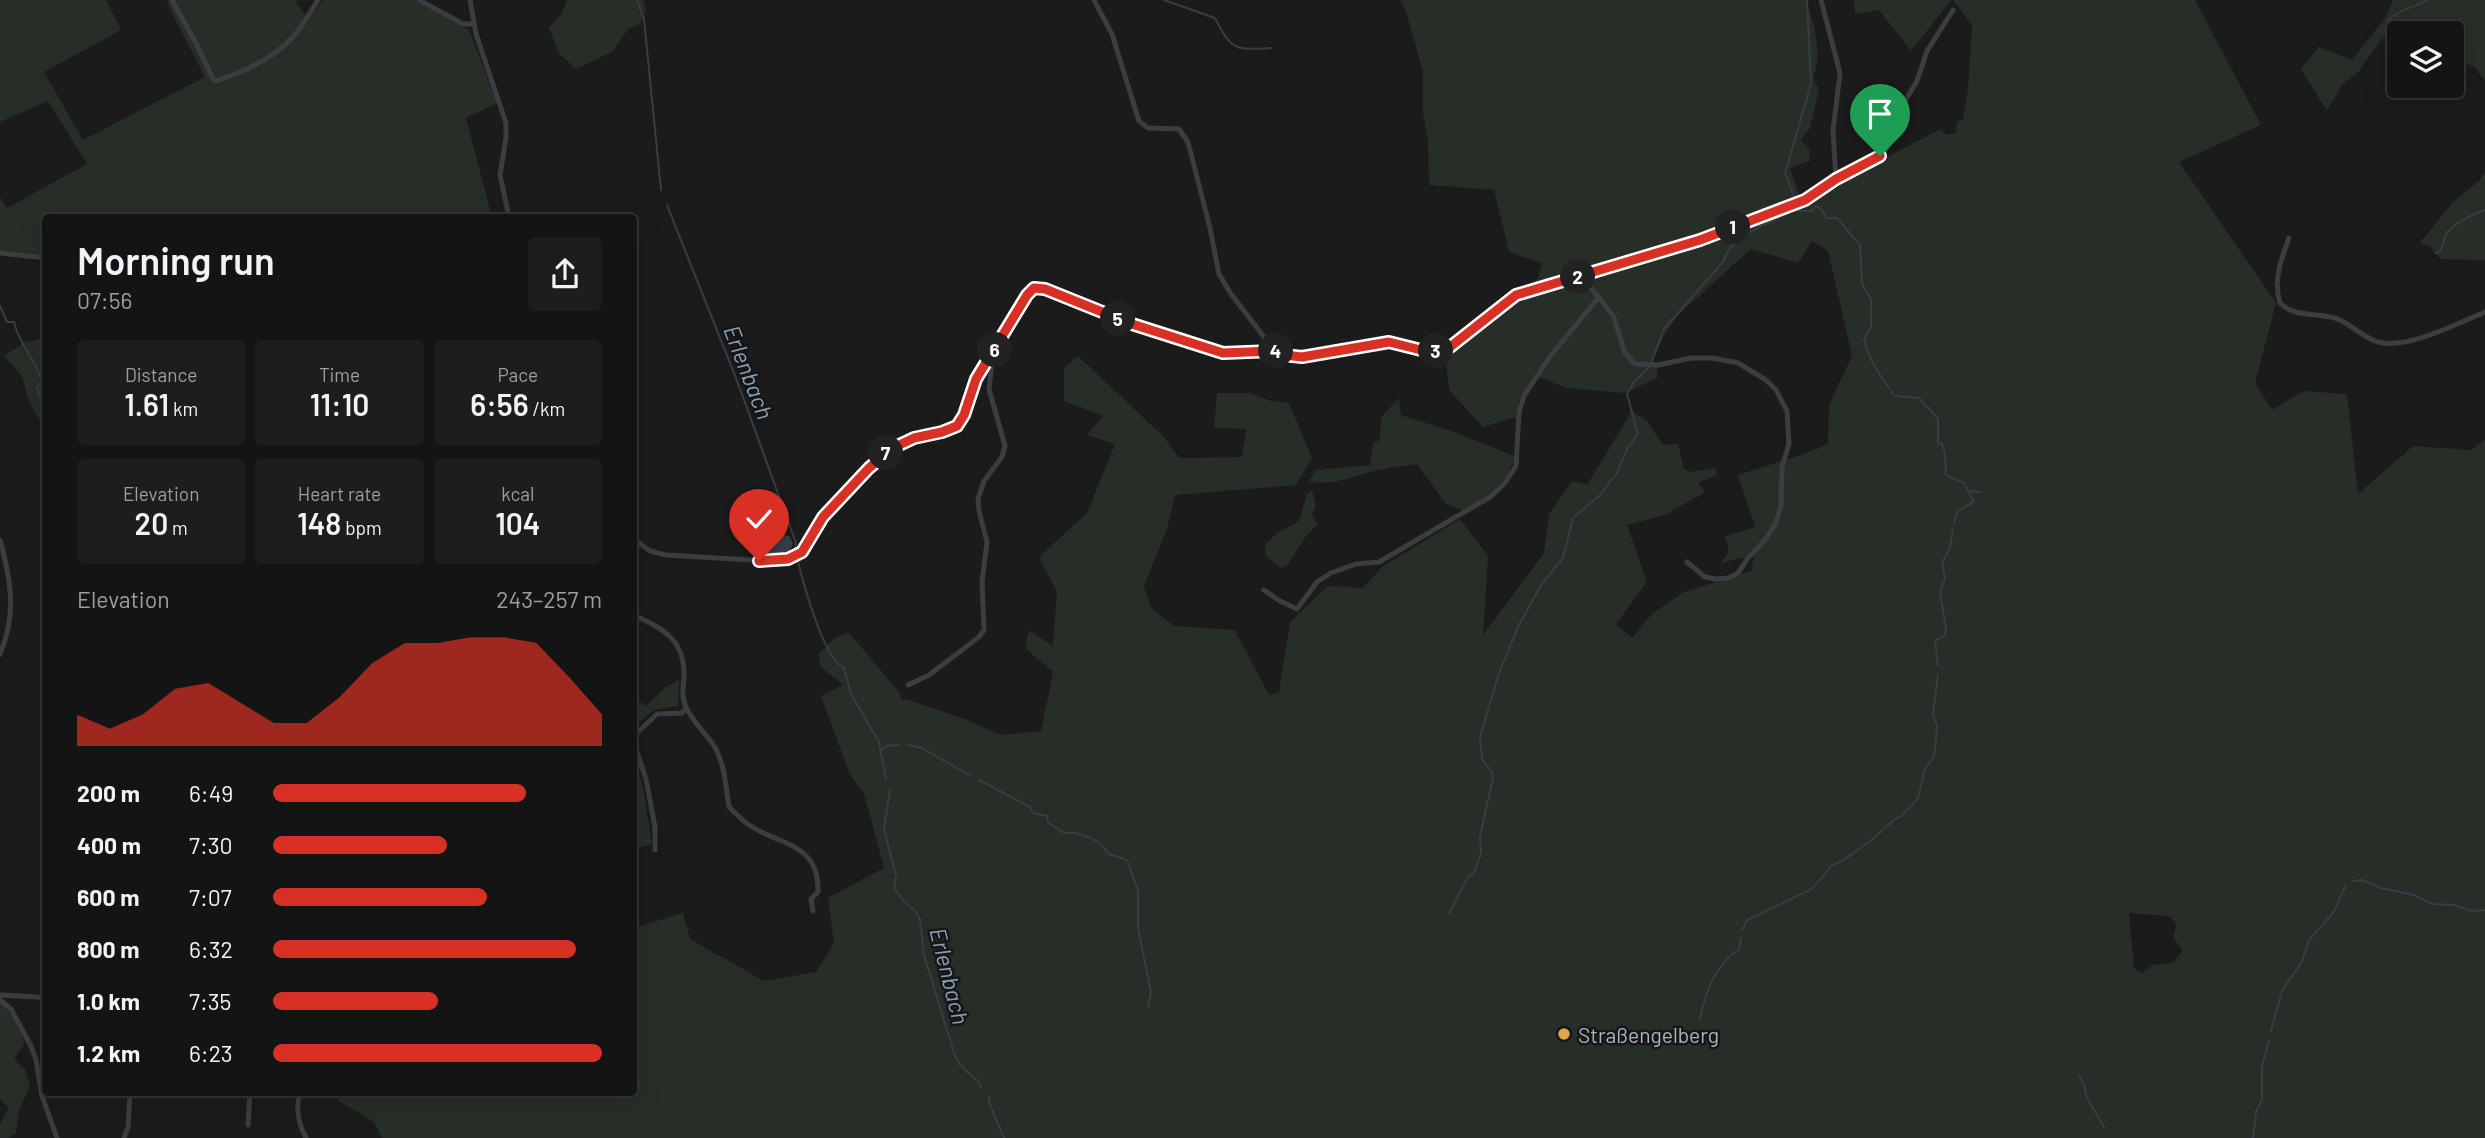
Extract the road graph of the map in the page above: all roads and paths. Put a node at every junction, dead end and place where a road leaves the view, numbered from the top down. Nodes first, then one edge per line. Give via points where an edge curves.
1 (172, 0) edge
2 (318, 0) edge
3 (419, 0) edge
4 (470, 0) edge
5 (1094, 0) edge
6 (1821, 0) edge
7 (1953, 10) dead end
8 (474, 24) junction
9 (1836, 179) junction
10 (508, 214) edge
11 (2289, 238) dead end
12 (0, 253) edge
13 (42, 258) edge
14 (1581, 276) junction
15 (1599, 297) junction
16 (2485, 312) edge
17 (1275, 351) junction
18 (993, 353) junction
19 (0, 540) edge
20 (637, 541) edge
21 (1687, 562) dead end
22 (1264, 590) dead end
23 (637, 617) edge
24 (0, 654) edge
25 (908, 685) dead end
26 (686, 708) junction
27 (637, 733) edge
28 (637, 752) edge
29 (655, 850) dead end
30 (813, 911) dead end
31 (0, 997) edge
32 (42, 1000) edge
33 (42, 1091) edge
34 (43, 1096) edge
35 (130, 1096) edge
36 (250, 1096) edge
37 (299, 1096) edge
38 (248, 1125) dead end
39 (57, 1138) edge
40 (124, 1138) edge
41 (306, 1138) edge

1 - 2 street via 217,80 279,50
3 - 8 street via 463,24
4 - 8 street
5 - 17 street via 1112,34 1139,121 1148,128 1175,128 1184,134 1219,274
6 - 9 street via 1840,73 1833,131
7 - 9 street via 1927,51 1917,81 1899,111 1891,144 1880,156
8 - 10 street via 506,123 500,175
9 - 14 street via 1805,200 1700,240
11 - 16 street via 2276,283 2280,303 2293,312 2334,318 2372,340 2388,343 2407,341
12 - 13 street
14 - 15 street
14 - 17 street via 1516,295 1443,349 1428,352 1389,342 1302,357
15 - 21 street via 1613,315 1625,353 1635,364 1690,358 1738,363 1766,380 1787,411 1789,444 1782,467 1781,506 1770,531 1738,573 1728,578 1705,577
15 - 22 street via 1524,396 1516,466 1490,497 1379,562 1331,573 1312,587 1297,609
17 - 18 street via 1216,351 1038,287 1027,295
18 - 20 street via 976,379 957,426 909,440 880,458 823,517 795,556 769,561 666,555
18 - 25 street via 989,389 1005,446 978,499 987,542 982,582 984,630 929,675
19 - 24 street via 12,601
23 - 26 street via 661,629 679,647
26 - 27 street via 657,714
26 - 30 street via 716,749 729,807 750,826 808,856 818,885 811,899
28 - 29 street via 655,827
31 - 32 street
31 - 33 street via 31,1046
34 - 39 street
35 - 40 street
36 - 38 street
37 - 41 street via 296,1104

